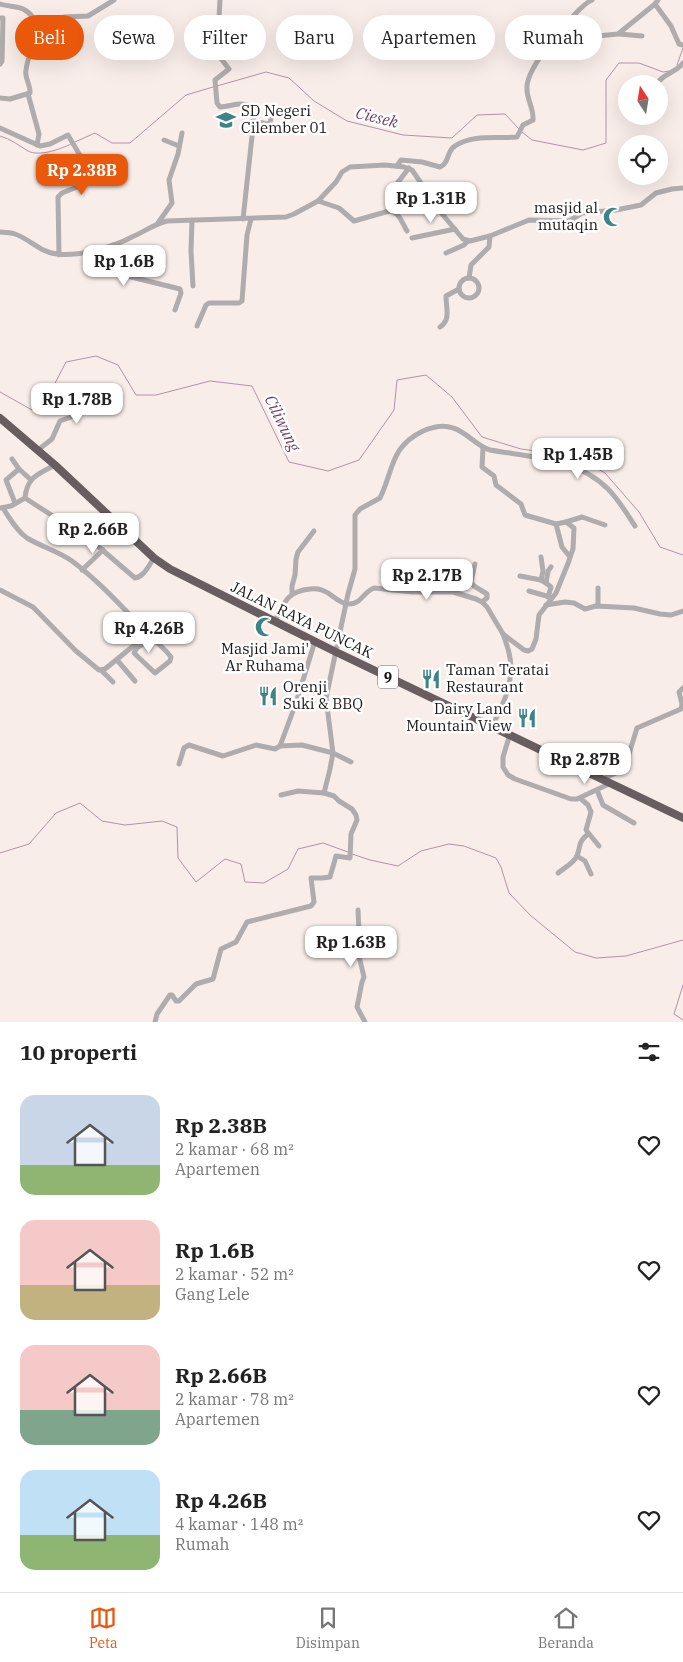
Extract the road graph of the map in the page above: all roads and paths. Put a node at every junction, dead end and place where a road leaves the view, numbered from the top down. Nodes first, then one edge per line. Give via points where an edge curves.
1 (114, 0) edge
2 (220, 0) edge
3 (592, 0) edge
4 (656, 2) edge
5 (0, 4) edge
6 (30, 15) edge
7 (575, 15) edge
8 (84, 16) edge
9 (0, 18) edge
10 (618, 34) junction
11 (602, 36) edge
12 (642, 36) dead end
13 (682, 45) edge
14 (29, 60) edge
15 (539, 60) edge
16 (683, 63) edge
17 (0, 64) edge
18 (664, 75) edge
19 (28, 94) junction
20 (0, 98) edge
21 (271, 118) dead end
22 (252, 121) junction
23 (0, 128) edge
24 (182, 133) dead end
25 (164, 140) dead end
26 (37, 145) junction
27 (179, 146) junction
28 (397, 166) junction
29 (409, 168) junction
30 (683, 188) edge
31 (388, 195) dead end
32 (318, 201) junction
33 (243, 219) junction
34 (251, 219) junction
35 (192, 220) junction
36 (158, 223) junction
37 (455, 229) junction
38 (407, 231) dead end
39 (0, 232) edge
40 (490, 236) junction
41 (412, 238) dead end
42 (468, 241) junction
43 (113, 245) junction
44 (446, 253) dead end
45 (60, 254) junction
46 (469, 278) junction
47 (194, 286) dead end
48 (459, 289) junction
49 (174, 310) dead end
50 (197, 326) dead end
51 (440, 327) dead end
52 (102, 403) dead end
53 (0, 418) edge
54 (484, 448) junction
55 (38, 450) junction
56 (12, 459) dead end
57 (55, 465) junction
58 (19, 469) junction
59 (30, 479) junction
60 (3, 480) edge
61 (25, 498) junction
62 (15, 503) junction
63 (1, 508) edge
64 (566, 522) junction
65 (556, 524) junction
66 (605, 525) dead end
67 (635, 526) dead end
68 (314, 531) dead end
69 (103, 550) junction
70 (541, 557) dead end
71 (570, 557) junction
72 (154, 558) junction
73 (475, 564) dead end
74 (551, 567) dead end
75 (82, 570) junction
76 (520, 576) dead end
77 (543, 582) junction
78 (598, 588) dead end
79 (0, 590) edge
80 (529, 591) dead end
81 (292, 593) junction
82 (550, 597) junction
83 (482, 602) junction
84 (347, 604) junction
85 (545, 606) junction
86 (598, 606) junction
87 (683, 611) edge
88 (275, 621) junction
89 (503, 634) junction
90 (150, 636) junction
91 (315, 641) junction
92 (336, 652) junction
93 (117, 660) junction
94 (101, 670) junction
95 (135, 681) dead end
96 (114, 682) dead end
97 (683, 688) edge
98 (492, 726) junction
99 (510, 734) junction
100 (280, 746) junction
101 (332, 753) junction
102 (351, 762) dead end
103 (179, 764) dead end
104 (603, 779) junction
105 (611, 783) junction
106 (597, 790) junction
107 (324, 793) junction
108 (281, 795) dead end
109 (580, 798) junction
110 (683, 818) edge
111 (634, 823) dead end
112 (588, 834) junction
113 (598, 846) dead end
114 (577, 856) junction
115 (558, 873) dead end
116 (591, 874) dead end
117 (358, 910) dead end
118 (155, 1022) edge
119 (365, 1022) edge

1 - 8 street
2 - 22 street via 222,26 216,30 216,51 229,69 215,80 219,107 239,103 254,107
3 - 7 street
4 - 10 street
4 - 13 street
5 - 6 street via 18,7
9 - 17 street via 3,18
10 - 11 street
10 - 12 street
14 - 19 street
15 - 28 street via 527,90 533,120 521,128 517,137 478,139 456,145 440,167 401,160
16 - 18 street via 677,70
19 - 20 street
19 - 26 street via 39,134
21 - 22 street via 268,124
22 - 33 street
23 - 26 street
24 - 27 street
25 - 27 street
26 - 45 street via 50,144 68,135 88,169 89,177 83,185 58,197
27 - 36 street via 169,180 172,203
28 - 29 street
28 - 32 street via 350,167
29 - 31 street
29 - 37 street
30 - 40 street via 656,193 640,205 582,213 568,221 528,220
32 - 34 street via 289,216
32 - 38 street via 338,208 354,221 394,211
33 - 34 street
33 - 35 street
34 - 50 street via 242,301 209,303
35 - 36 street
35 - 47 street
36 - 43 street
37 - 41 street
37 - 42 street
39 - 45 street via 17,235
40 - 42 street
40 - 46 street via 489,247 471,264
42 - 44 street
43 - 45 street via 81,253
43 - 49 street via 111,272 180,289
46 - 48 street via 462,281
46 - 48 street via 479,285 478,294 466,298
48 - 51 street via 446,296 447,321
52 - 55 street via 60,421 52,439
53 - 55 highway, JALAN RAYA PUNCAK / 9
54 - 65 street via 482,467 494,476 495,484 522,504 525,515
54 - 67 street via 547,459 592,476 611,493
54 - 84 street via 456,429 443,426 425,430 402,445 380,498 360,509 356,515 356,563
55 - 57 highway, JALAN RAYA PUNCAK / 9
56 - 58 street
57 - 59 street
57 - 72 highway, JALAN RAYA PUNCAK / 9
58 - 59 street
58 - 60 street
59 - 61 street
60 - 62 street
61 - 62 street
61 - 69 street
62 - 63 street
63 - 75 street via 25,536
64 - 65 street
64 - 66 street via 582,517
64 - 71 street via 574,530
65 - 71 street via 562,546
68 - 81 street via 296,556
69 - 72 street via 136,578
69 - 75 street
70 - 77 street
71 - 82 street via 557,591
72 - 88 highway, JALAN RAYA PUNCAK / 9 via 208,590
73 - 83 street via 471,582 487,594
74 - 77 street
75 - 90 street
76 - 77 street
77 - 82 street via 550,587
78 - 86 street
79 - 94 street via 33,607 76,651
80 - 82 street
81 - 84 street via 318,589
81 - 88 street
82 - 85 street
83 - 84 street via 454,592 376,588 357,603
83 - 89 street
84 - 92 street
85 - 86 street via 562,602 583,608
85 - 89 street via 539,615 532,649 524,650
86 - 87 street via 665,614
88 - 91 highway, JALAN RAYA PUNCAK / 9
89 - 98 street via 510,658 509,680
90 - 90 street via 171,658 155,673 134,653
90 - 93 street
91 - 92 highway, JALAN RAYA PUNCAK / 9
91 - 100 street
92 - 98 highway, JALAN RAYA PUNCAK / 9
92 - 101 street via 326,700
93 - 94 street
93 - 95 street
94 - 96 street
97 - 104 street via 679,692 681,709 637,728 624,769
98 - 99 highway, JALAN RAYA PUNCAK / 9
99 - 104 highway, JALAN RAYA PUNCAK / 9
99 - 109 street via 503,760 509,776 570,799
100 - 101 street via 302,745
100 - 103 street via 275,749 256,745 223,756 189,745 184,748
101 - 102 street
101 - 107 street
104 - 105 highway, JALAN RAYA PUNCAK / 9
105 - 106 street
105 - 110 highway, JALAN RAYA PUNCAK / 9
106 - 109 street
106 - 111 street via 603,805
107 - 108 street via 298,790
107 - 118 street via 334,796 356,815 358,820 351,834 350,858 336,856 330,877 311,878 312,906 247,922 236,942 221,949 213,979 196,984 179,1001 170,995
109 - 112 street via 591,811 586,829
112 - 113 street
112 - 114 street via 579,843
114 - 115 street
114 - 116 street via 585,861
117 - 119 street via 365,948 358,952 364,977 357,1008

